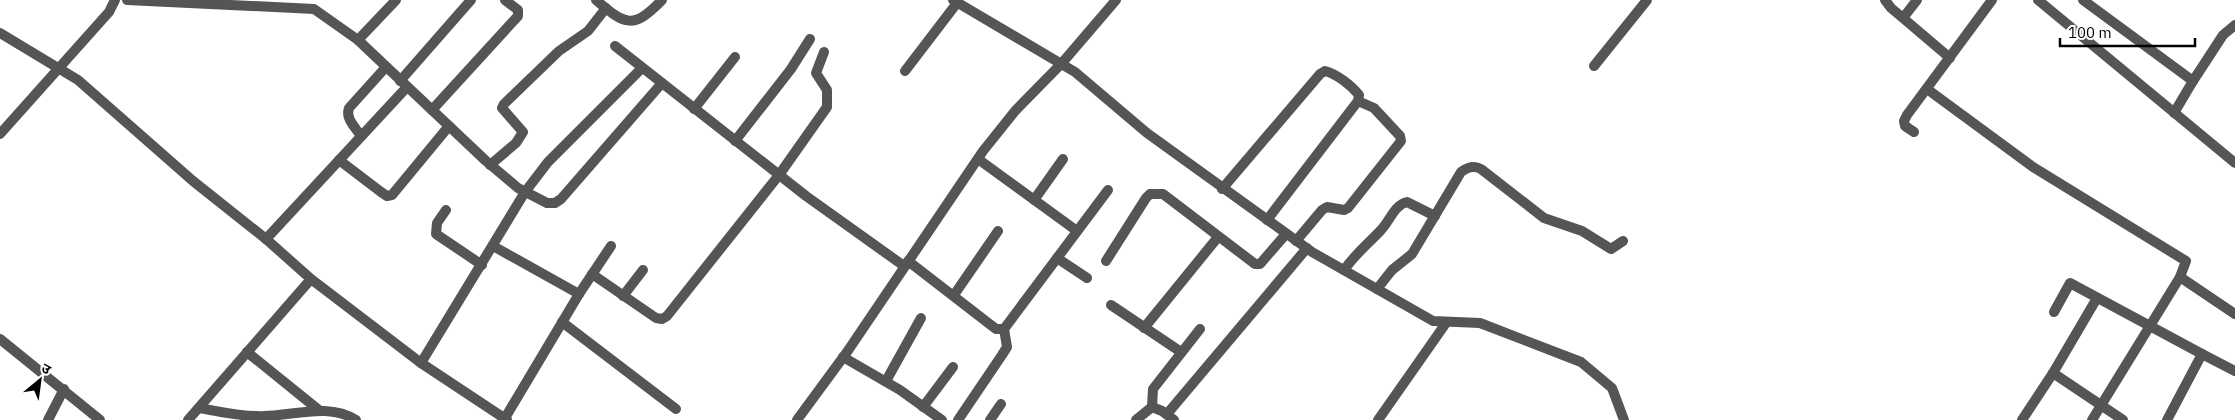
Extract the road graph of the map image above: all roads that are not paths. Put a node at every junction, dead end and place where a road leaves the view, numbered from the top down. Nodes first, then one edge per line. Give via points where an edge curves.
1 (115, 0) edge
2 (127, 0) edge
3 (396, 0) edge
4 (471, 0) edge
5 (505, 0) edge
6 (596, 0) edge
7 (662, 0) edge
8 (1116, 0) edge
9 (1648, 0) edge
10 (1885, 0) edge
11 (1917, 0) edge
12 (1992, 0) edge
13 (2038, 0) edge
14 (2084, 0) edge
15 (955, 2) edge
16 (606, 8) junction
17 (1903, 18) junction
18 (2235, 25) edge
19 (0, 33) edge
20 (810, 39) dead end
21 (358, 40) junction
22 (615, 46) dead end
23 (824, 52) dead end
24 (735, 57) dead end
25 (1950, 58) junction
26 (1062, 63) junction
27 (1594, 66) dead end
28 (386, 67) junction
29 (642, 68) junction
30 (58, 70) junction
31 (905, 70) dead end
32 (2193, 82) junction
33 (662, 83) junction
34 (403, 84) junction
35 (1927, 89) junction
36 (1358, 101) junction
37 (694, 109) junction
38 (432, 110) junction
39 (2174, 112) junction
40 (449, 126) junction
41 (1914, 132) dead end
42 (0, 134) edge
43 (361, 136) junction
44 (735, 141) junction
45 (978, 159) junction
46 (1063, 159) dead end
47 (339, 160) junction
48 (2235, 163) edge
49 (490, 165) junction
50 (780, 175) junction
51 (1222, 189) junction
52 (1108, 190) dead end
53 (525, 192) junction
54 (1034, 200) junction
55 (446, 210) dead end
56 (1435, 216) junction
57 (1267, 220) junction
58 (998, 231) dead end
59 (1077, 231) junction
60 (1286, 234) junction
61 (1218, 237) junction
62 (266, 239) junction
63 (1296, 241) junction
64 (1623, 241) dead end
65 (493, 246) junction
66 (611, 246) dead end
67 (1307, 248) junction
68 (1057, 258) junction
69 (1106, 261) dead end
70 (906, 263) junction
71 (482, 265) junction
72 (643, 270) dead end
73 (1344, 270) junction
74 (592, 274) junction
75 (2180, 277) junction
76 (1087, 278) dead end
77 (310, 279) junction
78 (1377, 289) junction
79 (579, 294) junction
80 (954, 295) junction
81 (623, 296) junction
82 (2097, 298) junction
83 (1111, 305) dead end
84 (2054, 312) dead end
85 (2235, 314) edge
86 (921, 318) dead end
87 (562, 322) junction
88 (1446, 323) junction
89 (2150, 326) junction
90 (1144, 328) junction
91 (1004, 329) junction
92 (1200, 329) dead end
93 (0, 339) edge
94 (247, 352) junction
95 (1181, 352) junction
96 (2202, 354) junction
97 (843, 357) junction
98 (421, 363) junction
99 (953, 366) dead end
100 (2235, 371) edge
101 (2053, 373) junction
102 (886, 381) junction
103 (64, 389) junction
104 (1001, 404) dead end
105 (2100, 405) junction
106 (924, 407) junction
107 (198, 408) junction
108 (1152, 408) junction
109 (676, 410) dead end
110 (320, 411) junction
111 (1170, 417) edge
112 (506, 419) edge
113 (48, 420) edge
114 (100, 420) edge
115 (188, 420) edge
116 (356, 420) edge
117 (797, 420) edge
118 (942, 420) edge
119 (958, 420) edge
120 (990, 420) edge
121 (1136, 420) edge
122 (1378, 420) edge
123 (1624, 420) edge
124 (2022, 420) edge
125 (2092, 420) edge
126 (2123, 420) edge
127 (2167, 420) edge

1 - 30 street via 109,12
2 - 21 street via 314,9
3 - 21 street
4 - 34 street
5 - 38 street via 518,10 518,16
6 - 16 street
7 - 16 street via 642,19 632,22 617,18
8 - 26 street
9 - 27 street
10 - 17 street
11 - 17 street
12 - 25 street
13 - 39 street
14 - 32 street
15 - 26 street
15 - 31 street
16 - 49 street via 588,31 559,51 504,104 502,108 523,132 516,143
17 - 25 street
18 - 32 street via 2223,36
19 - 30 street
20 - 44 street
21 - 28 street
22 - 29 street
23 - 50 street via 816,72 827,90 827,106
24 - 37 street
25 - 35 street
26 - 45 street via 1015,111
26 - 51 street via 1147,134
28 - 34 street
28 - 43 street via 347,113
29 - 33 street
29 - 53 street via 548,162
30 - 42 street
30 - 62 street via 78,80 193,182
32 - 39 street
33 - 37 street
33 - 53 street via 561,199 547,203
34 - 38 street
34 - 43 street
35 - 41 street via 1904,121 1905,126
35 - 75 street via 2033,167 2183,258 2185,266
36 - 51 street via 1359,95 1355,90 1331,72 1320,74
36 - 57 street
36 - 63 street via 1374,108 1401,141 1348,208 1327,207 1322,210
37 - 44 street
38 - 40 street
39 - 48 street
40 - 47 street via 392,195 387,196
40 - 49 street
43 - 47 street
44 - 50 street
45 - 54 street
45 - 70 street
46 - 54 street
47 - 62 street
49 - 53 street
50 - 70 street
50 - 81 street via 667,316 656,318
51 - 57 street
52 - 59 street
53 - 65 street
54 - 59 street
55 - 71 street via 437,223 436,234
56 - 64 street via 1461,172 1476,167 1551,222 1582,232 1611,249
56 - 73 street via 1407,202 1401,204
56 - 78 street via 1412,254 1392,270
57 - 60 street
58 - 80 street
59 - 68 street
60 - 61 street via 1260,264 1251,262
60 - 63 street
61 - 69 street via 1156,192 1146,198
61 - 90 street
62 - 77 street
63 - 67 street
65 - 71 street
65 - 79 street
66 - 74 street
67 - 73 street
67 - 111 street
68 - 76 street
68 - 91 street
70 - 80 street
70 - 97 street
71 - 98 street
72 - 81 street
73 - 78 street
74 - 79 street
74 - 81 street
75 - 85 street
75 - 89 street
77 - 94 street
77 - 98 street
78 - 88 street via 1433,322
79 - 87 street
80 - 91 street via 996,329
82 - 84 street via 2070,283
82 - 89 street
82 - 101 street
83 - 90 street
86 - 102 street
87 - 109 street
87 - 112 street
88 - 122 street
88 - 123 street via 1480,323 1581,362 1612,388
89 - 96 street
89 - 105 street
90 - 95 street
91 - 119 street via 1007,347
92 - 95 street
93 - 103 street
94 - 107 street
94 - 110 street
95 - 108 street via 1153,389
96 - 100 street
96 - 127 street
97 - 102 street
97 - 117 street
98 - 112 street
99 - 106 street
101 - 105 street
101 - 124 street
102 - 106 street
103 - 113 street
103 - 114 street
104 - 120 street
105 - 125 street
105 - 126 street
106 - 118 street
107 - 110 street via 257,416
107 - 115 street
108 - 111 street
108 - 121 street
110 - 116 street via 347,414

